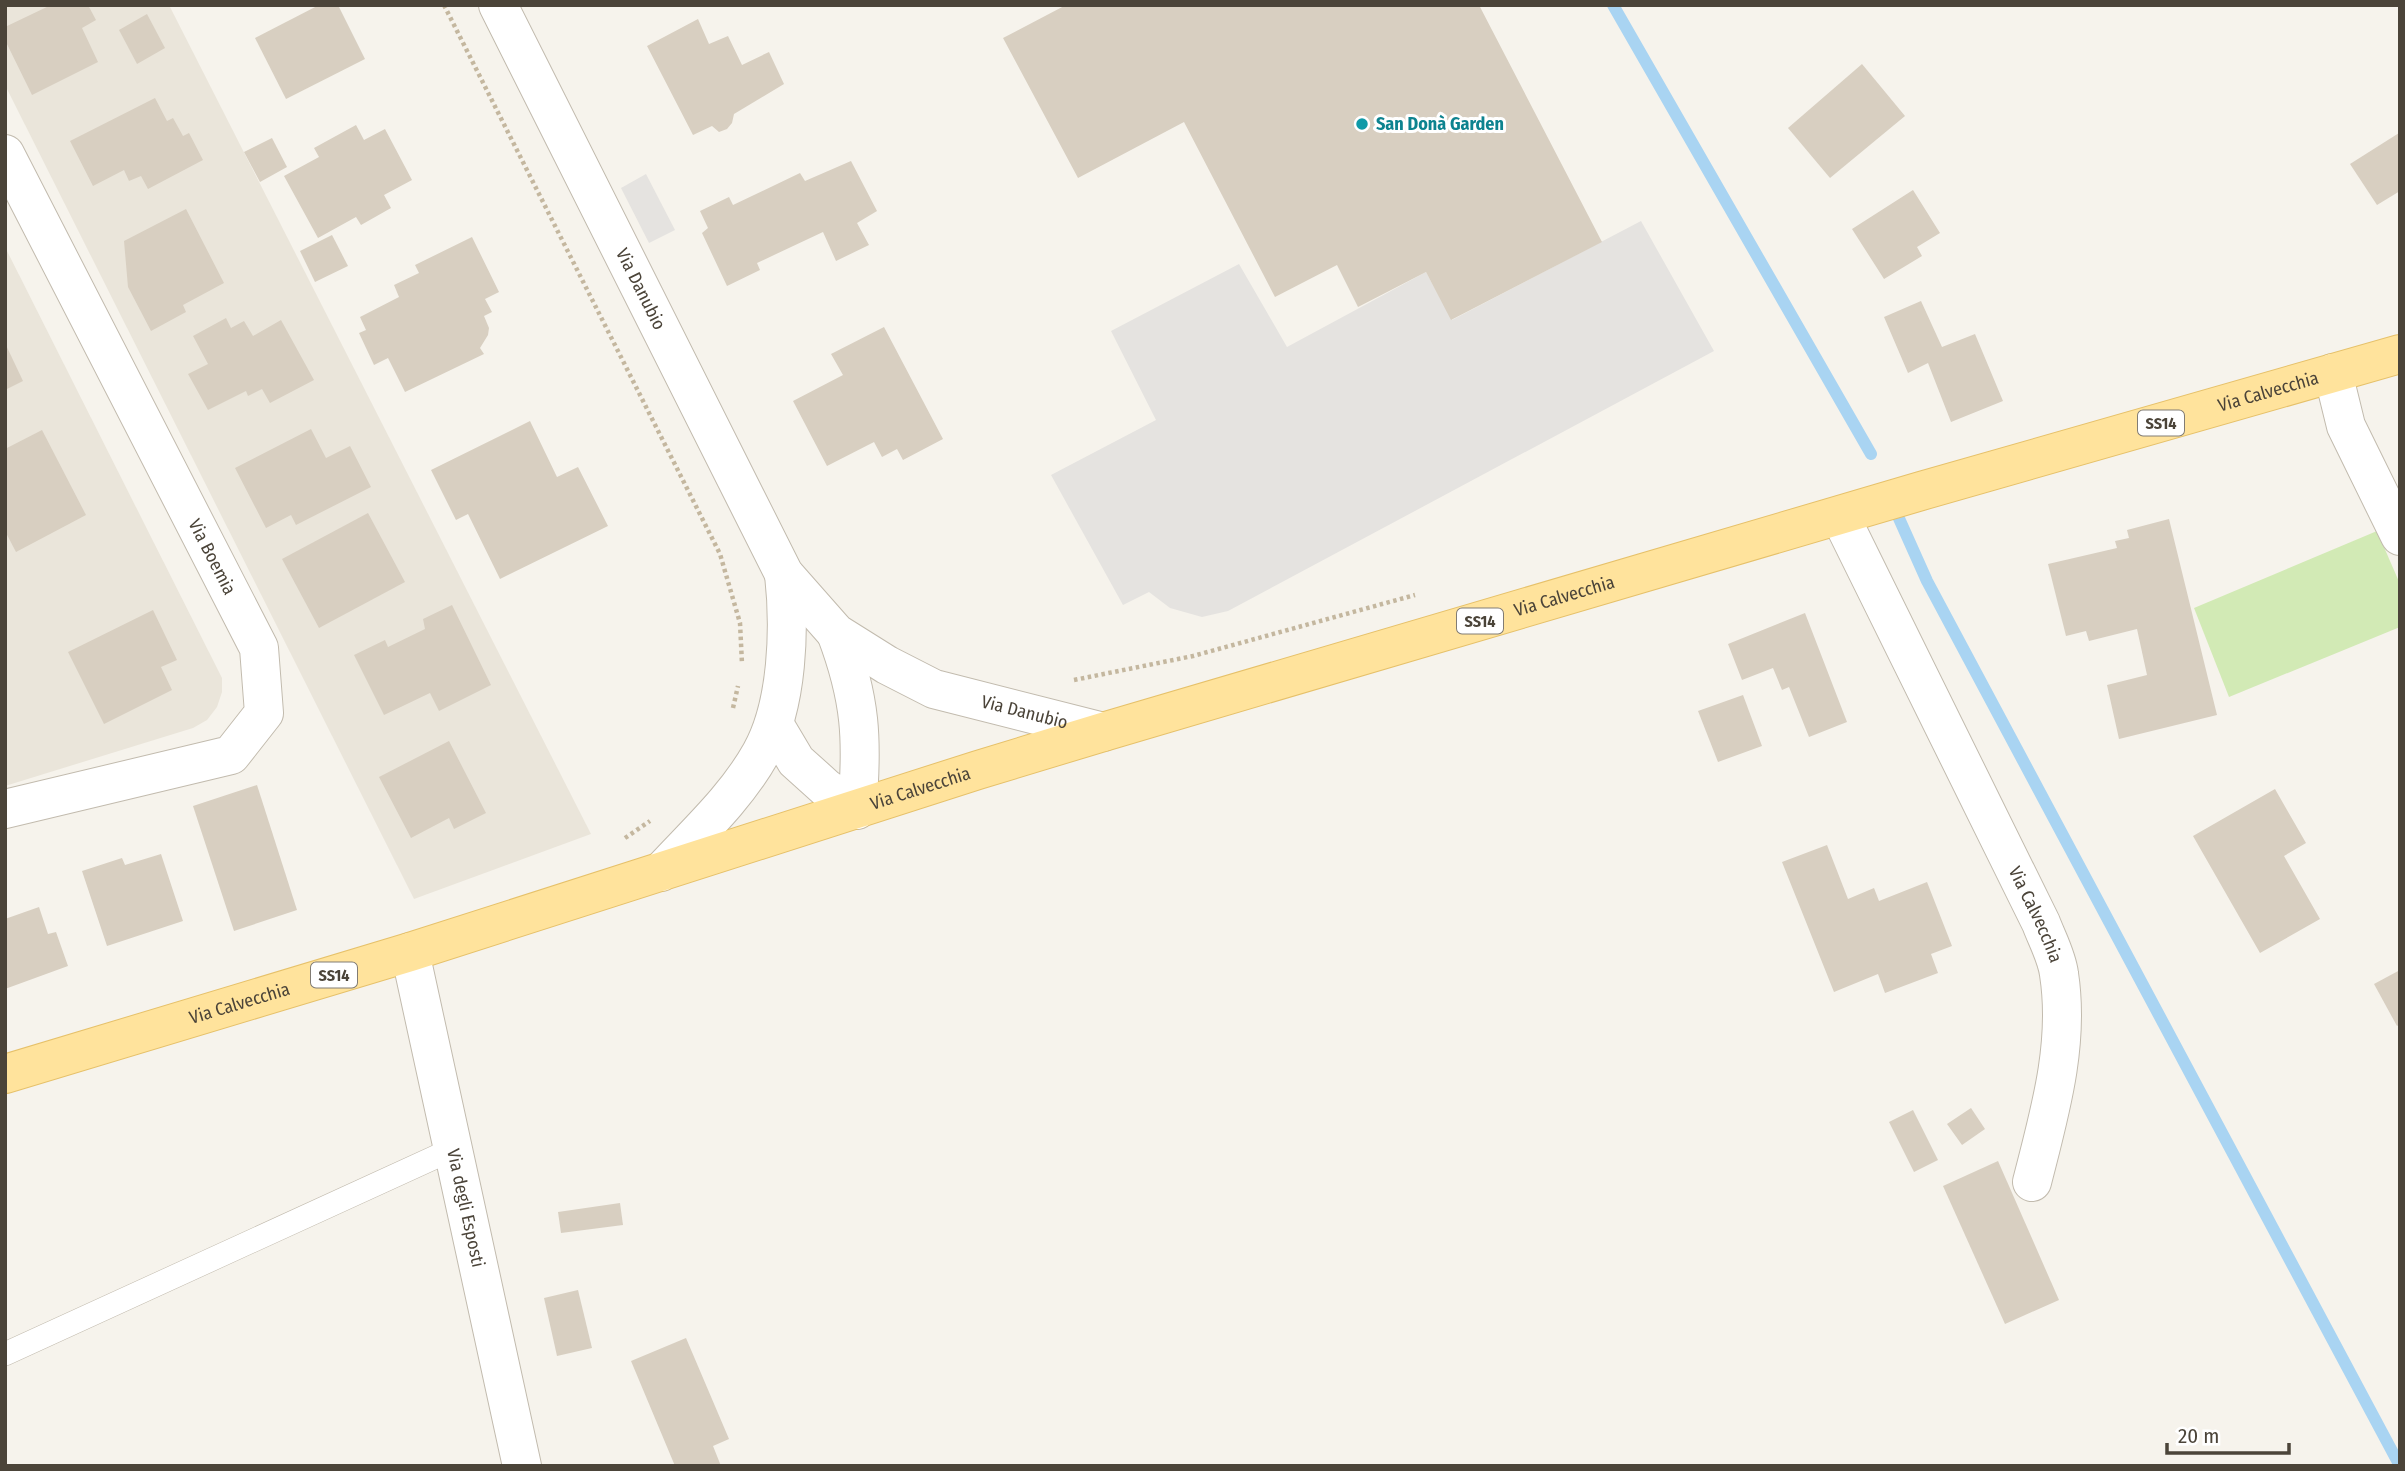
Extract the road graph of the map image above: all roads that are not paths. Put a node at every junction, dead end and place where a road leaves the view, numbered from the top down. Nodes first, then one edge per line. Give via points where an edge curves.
1 (498, 5) edge
2 (5, 154) edge
3 (2400, 354) edge
4 (2333, 373) junction
5 (1849, 513) junction
6 (2400, 536) edge
7 (786, 587) junction
8 (836, 633) junction
9 (774, 723) junction
10 (1103, 732) junction
11 (5, 809) edge
12 (857, 810) junction
13 (661, 872) junction
14 (410, 952) junction
15 (5, 1074) edge
16 (453, 1149) junction
17 (2032, 1182) dead end
18 (5, 1354) edge
19 (522, 1466) edge

1 - 7 street, Via Danubio
2 - 11 street, Via Boemia via 258,648 264,713 231,755
3 - 4 main road, Via Calvecchia / SS14
4 - 5 main road, Via Calvecchia / SS14
4 - 6 street, Via Calvecchia via 2346,426
5 - 10 main road, Via Calvecchia / SS14
5 - 17 street, Via Calvecchia via 2041,923 2059,973 2062,1030 2055,1089
7 - 8 street, Via Danubio
7 - 9 street, Via Danubio via 784,670
8 - 10 street, Via Danubio via 934,689
8 - 12 street, Via Danubio via 858,706 862,760
9 - 12 street via 796,761
9 - 13 street, Via Danubio via 740,783
10 - 12 main road, Via Calvecchia / SS14
12 - 13 main road, Via Calvecchia / SS14
13 - 14 main road, Via Calvecchia / SS14
14 - 15 main road, Via Calvecchia / SS14
14 - 16 street, Via degli Esposti
16 - 18 lane
16 - 19 street, Via degli Esposti

